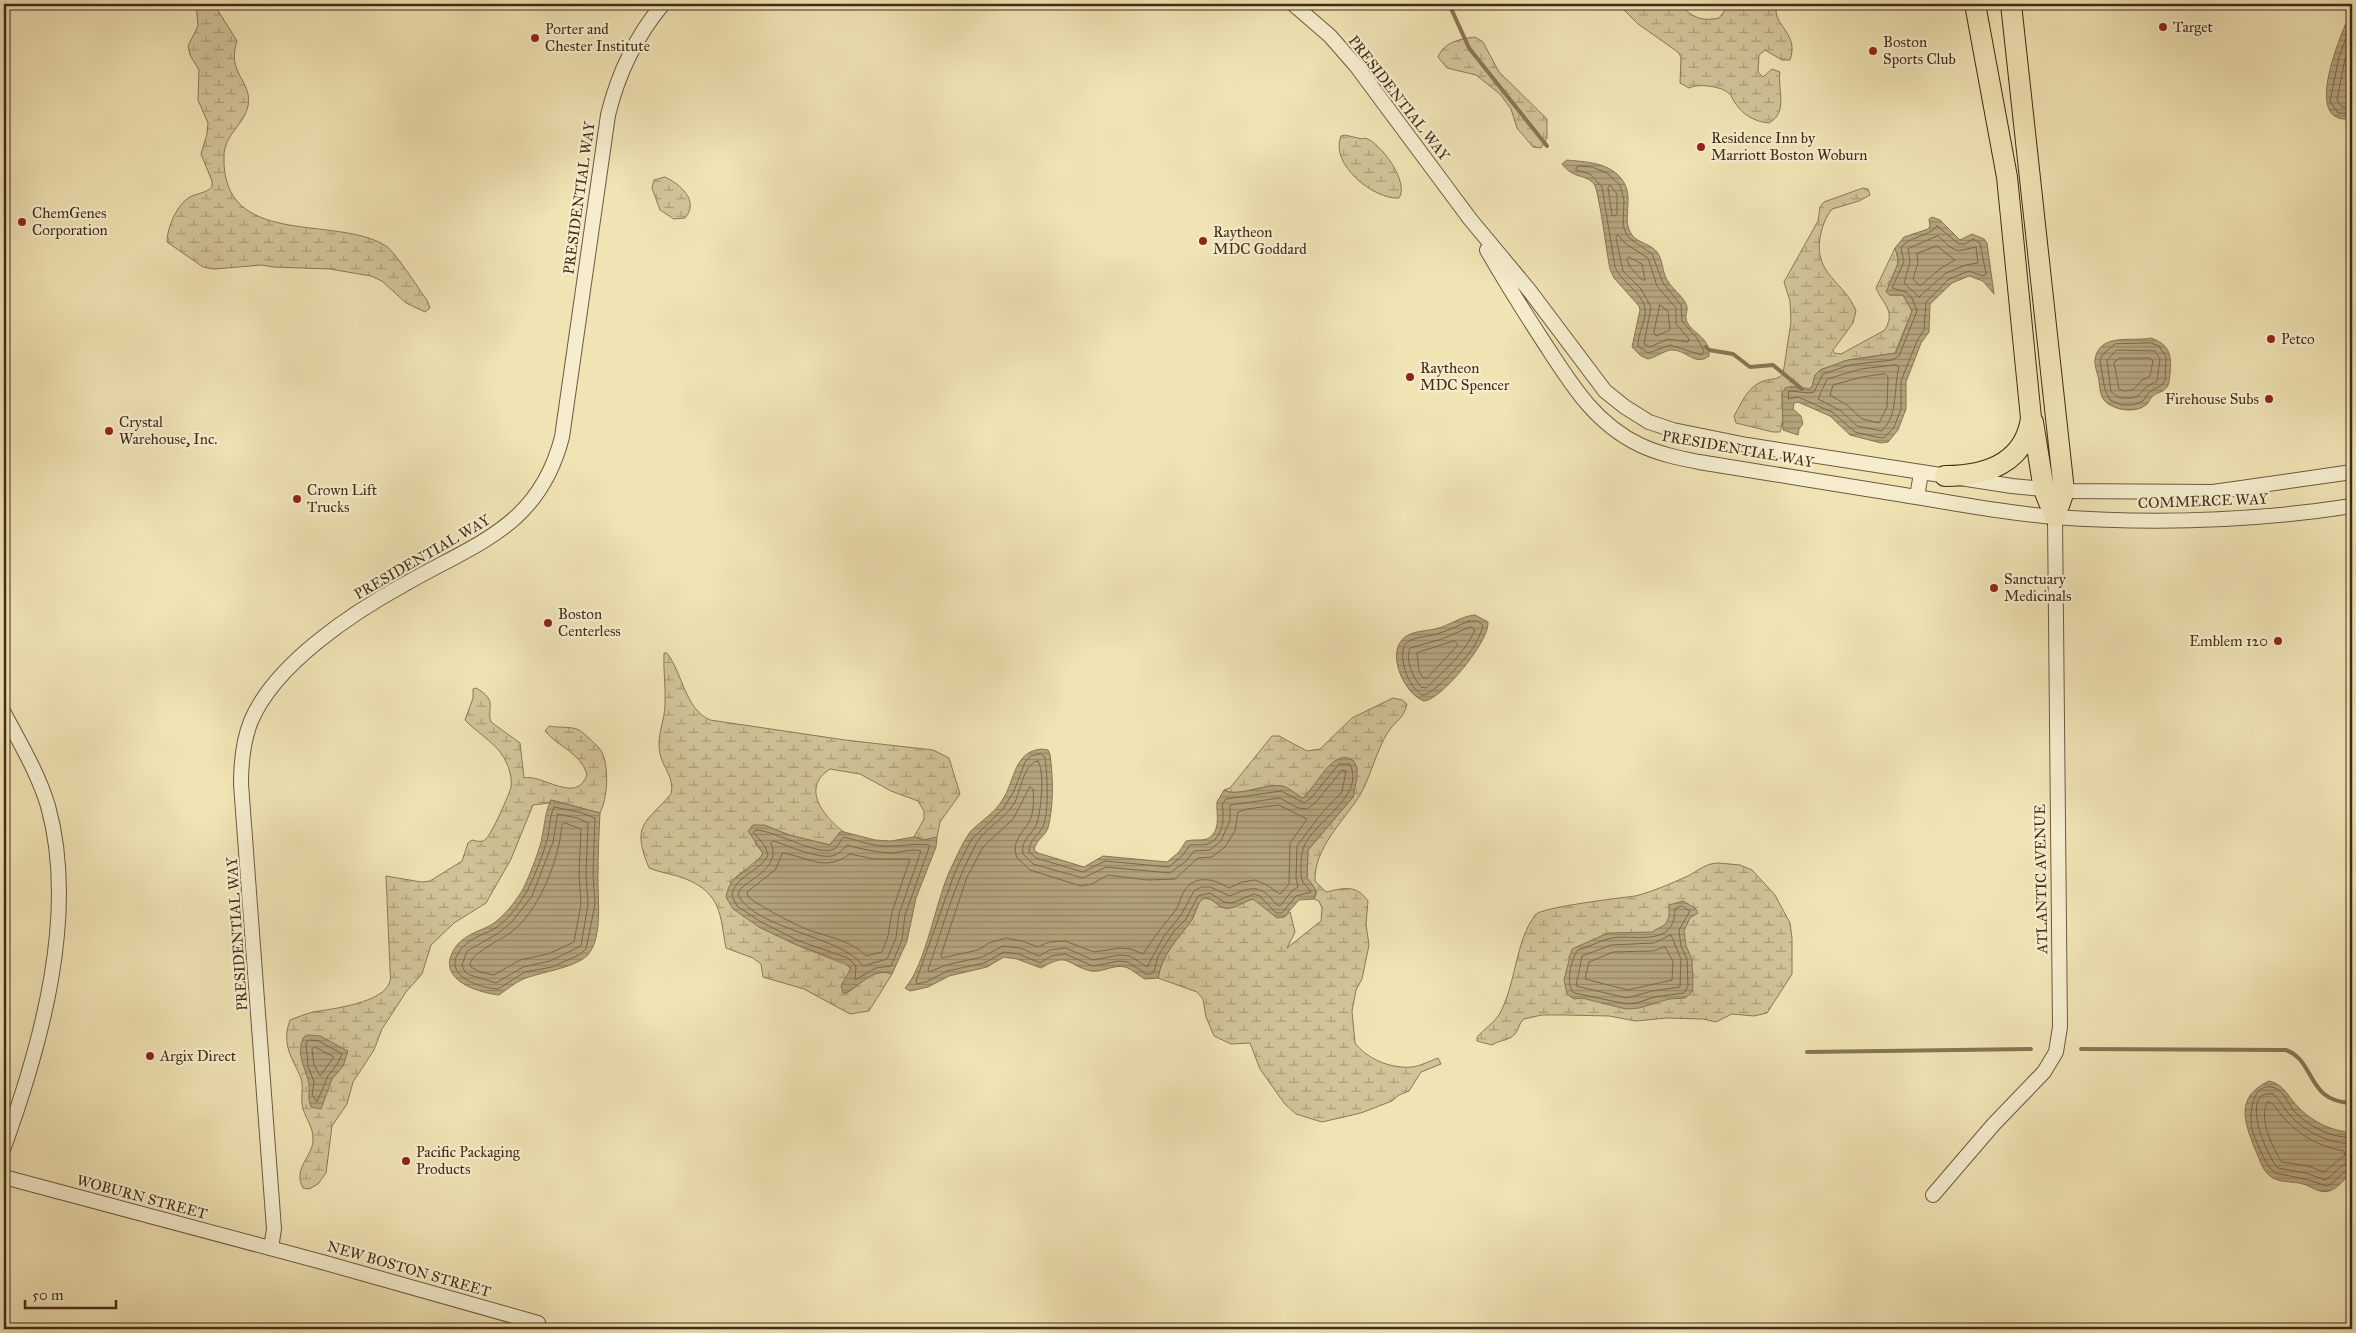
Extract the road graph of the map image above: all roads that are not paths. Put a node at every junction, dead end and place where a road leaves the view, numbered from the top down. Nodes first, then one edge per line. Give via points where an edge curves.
1 (663, 4) edge
2 (1293, 4) edge
3 (1965, 4) edge
4 (1975, 4) edge
5 (2010, 4) edge
6 (1982, 48) junction
7 (1470, 219) junction
8 (2031, 411) junction
9 (2352, 472) edge
10 (1920, 473) junction
11 (1945, 476) junction
12 (2044, 490) junction
13 (2064, 491) junction
14 (1917, 497) junction
15 (2352, 506) edge
16 (2055, 517) junction
17 (4, 713) edge
18 (4, 1147) edge
19 (4, 1177) edge
20 (1933, 1195) dead end
21 (271, 1248) junction
22 (538, 1322) dead end

1 - 21 street, PRESIDENTIAL WAY via 634,46 618,81 608,115 562,437 545,480 524,509 500,532 384,596 319,643 274,684 258,708 247,735 242,784 274,1229
2 - 7 street, PRESIDENTIAL WAY via 1330,36 1357,67
3 - 6 highway
4 - 6 highway
5 - 13 highway
6 - 8 highway via 2008,177
7 - 10 street, PRESIDENTIAL WAY via 1529,290 1605,391 1636,415 1662,427 1698,436
7 - 14 street, PRESIDENTIAL WAY via 1517,302 1585,403 1605,423 1629,439 1653,451 1699,462
8 - 11 highway via 2027,438 2007,462 1980,473
8 - 12 highway
9 - 13 street, COMMERCE WAY via 2213,492
10 - 11 street, PRESIDENTIAL WAY
10 - 14 street
11 - 12 street, PRESIDENTIAL WAY
12 - 13 street, PRESIDENTIAL WAY
12 - 16 highway
13 - 16 highway
14 - 16 street, PRESIDENTIAL WAY
15 - 16 street, COMMERCE WAY via 2208,519
16 - 20 street, ATLANTIC AVENUE via 2058,1045 2040,1077 1993,1125
17 - 18 street via 38,778 47,804 57,844 59,885 52,962 41,1029
19 - 21 street, WOBURN STREET
21 - 22 street, NEW BOSTON STREET

